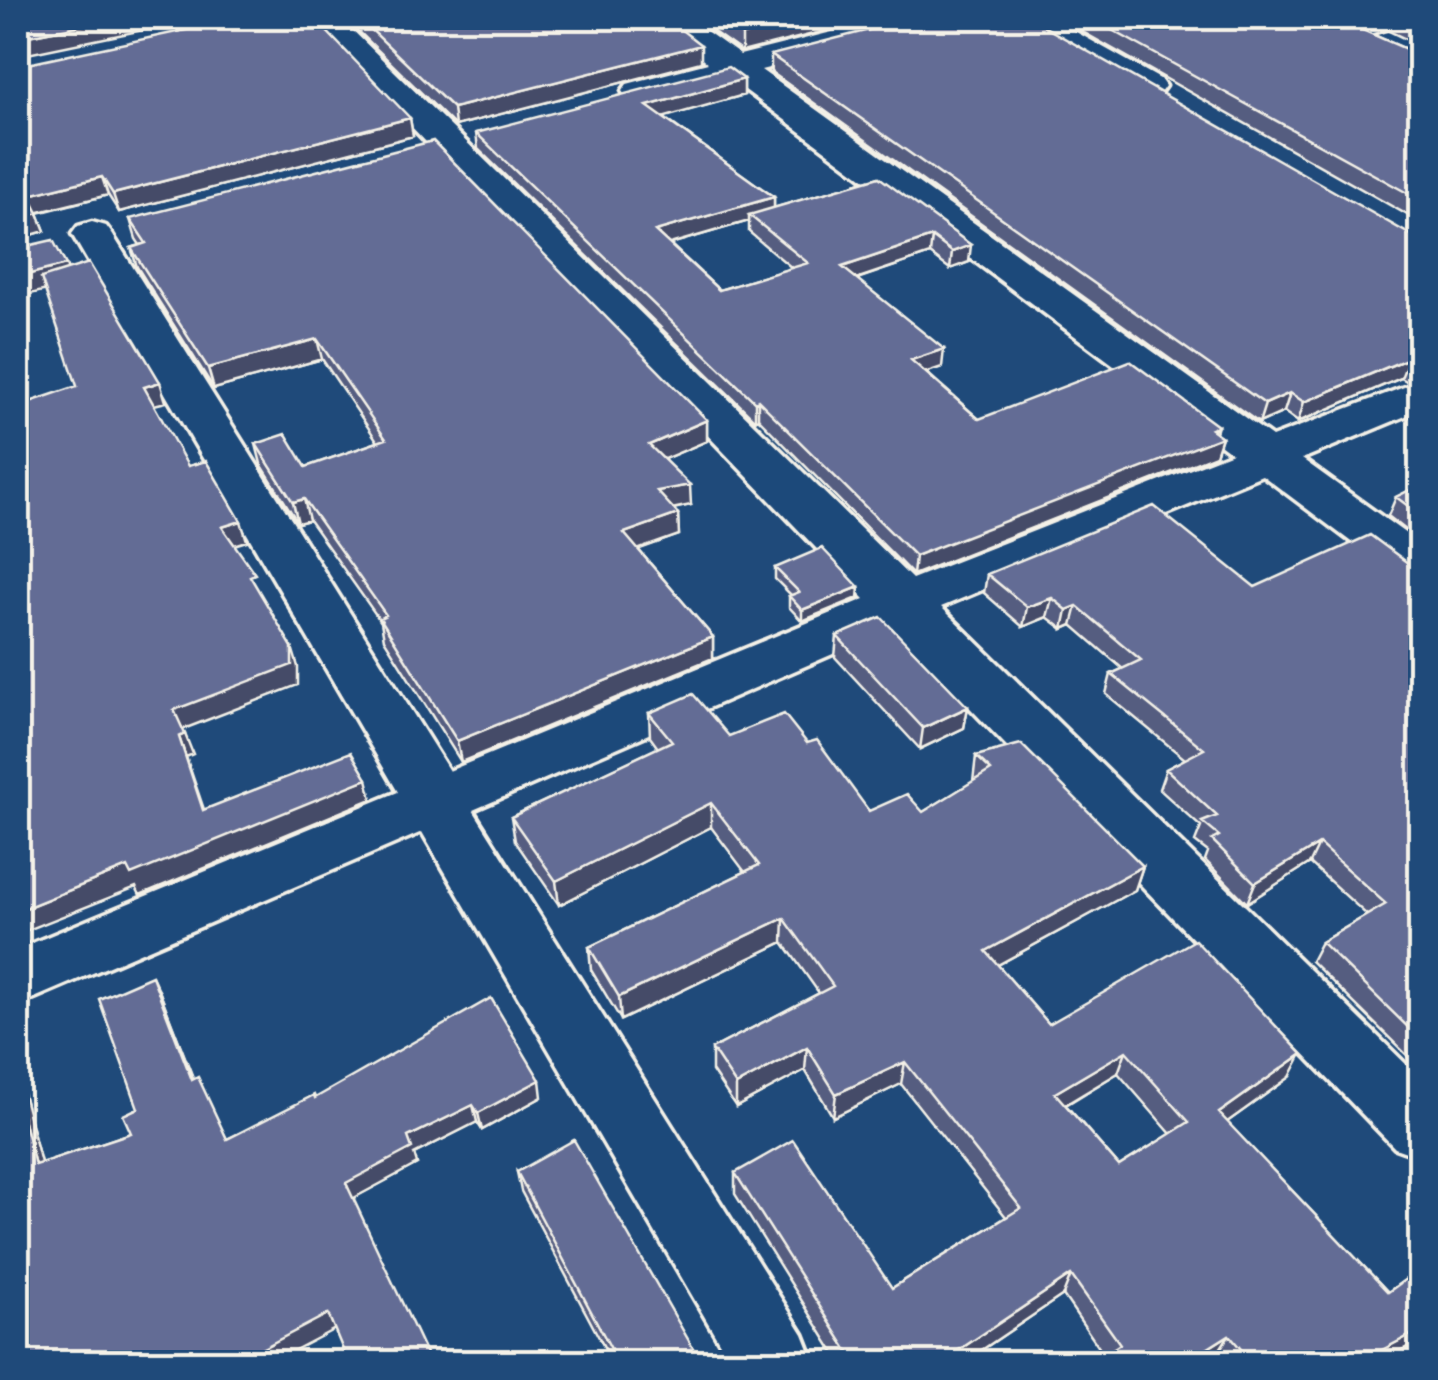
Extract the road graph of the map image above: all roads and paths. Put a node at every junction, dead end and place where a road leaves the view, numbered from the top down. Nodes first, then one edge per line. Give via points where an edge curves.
1 (322, 18) edge
2 (668, 18) edge
3 (924, 18) edge
4 (1029, 18) edge
5 (1420, 32) edge
6 (1420, 60) edge
7 (734, 66) junction
8 (600, 102) edge
9 (1182, 105) edge
10 (92, 234) dead end
11 (1420, 394) edge
12 (1266, 458) junction
13 (1420, 568) edge
14 (905, 602) junction
15 (433, 802) junction
16 (18, 978) edge
17 (1420, 1125) edge
18 (775, 1362) edge

1 - 14 street
2 - 7 street
3 - 7 street
4 - 9 street
5 - 6 street via 1371,37
7 - 8 street
7 - 12 street
10 - 15 street
11 - 12 street
12 - 13 street
12 - 14 street
14 - 15 street
14 - 17 street
15 - 16 street
15 - 18 street

